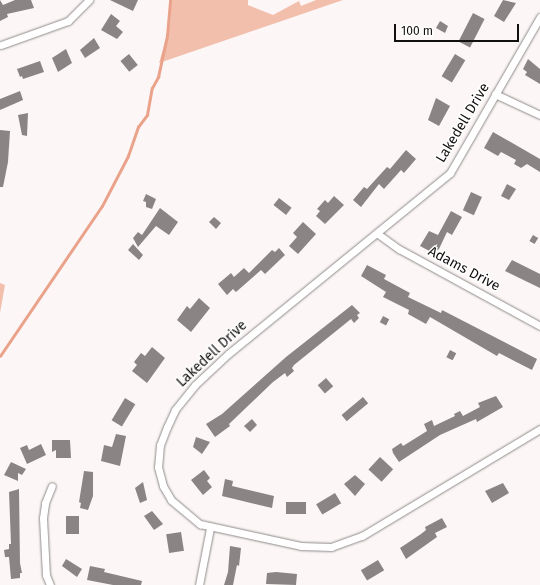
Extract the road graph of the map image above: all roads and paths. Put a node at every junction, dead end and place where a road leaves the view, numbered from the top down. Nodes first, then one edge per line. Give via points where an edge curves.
1 (89, 0) edge
2 (540, 17) edge
3 (1, 46) dead end
4 (496, 94) junction
5 (540, 115) edge
6 (378, 234) junction
7 (540, 326) edge
8 (540, 429) edge
9 (52, 486) dead end
10 (210, 528) junction
11 (50, 585) edge
12 (198, 585) edge

1 - 3 street via 68,21
2 - 4 street, Lakedell Drive
4 - 5 street
4 - 6 street, Lakedell Drive via 444,180
6 - 7 street, Adams Drive
6 - 10 street, Lakedell Drive via 228,354 195,385 175,410 159,452 158,467 163,486 177,507 190,518
8 - 10 street, Lakedell Drive via 383,524 340,546 301,546
9 - 11 street via 45,503 43,518 46,575
10 - 12 street

